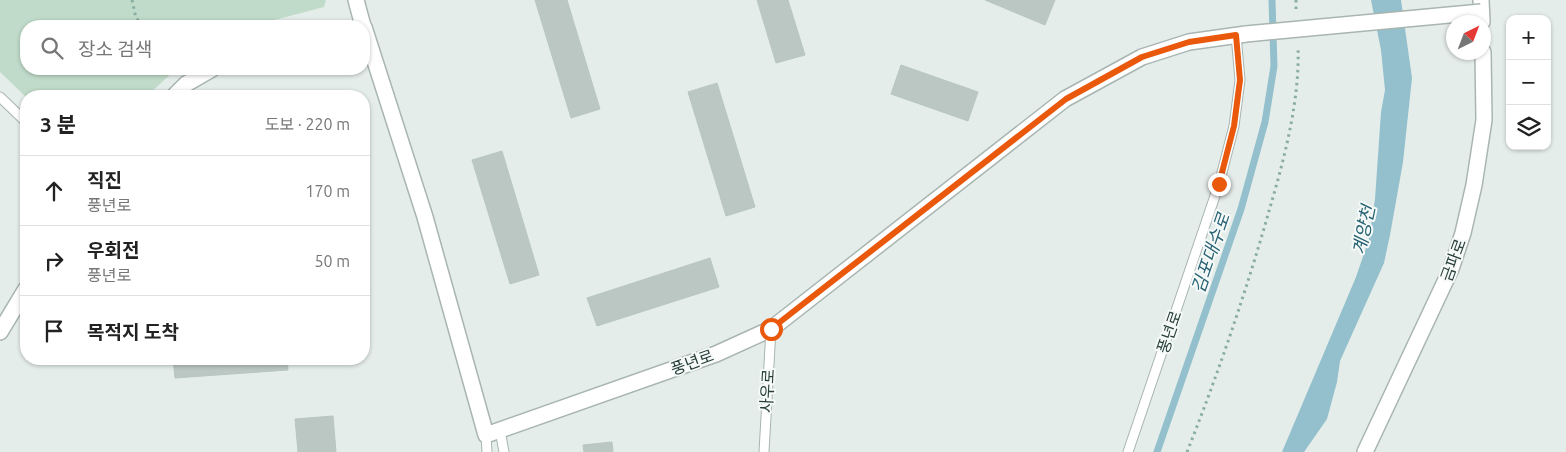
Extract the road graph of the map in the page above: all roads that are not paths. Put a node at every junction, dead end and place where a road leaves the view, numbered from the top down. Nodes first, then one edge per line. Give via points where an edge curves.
1 (356, 0) edge
2 (1481, 12) edge
3 (361, 20) edge
4 (1241, 35) junction
5 (370, 48) edge
6 (1483, 60) edge
7 (202, 75) edge
8 (180, 90) edge
9 (0, 97) edge
10 (20, 116) edge
11 (20, 298) edge
12 (2, 323) edge
13 (771, 329) junction
14 (493, 433) junction
15 (487, 452) edge
16 (504, 452) edge
17 (764, 452) edge
18 (1128, 452) edge
19 (1365, 452) edge

1 - 3 street
2 - 4 street, 풍년로, bridge
4 - 13 street, 풍년로 via 1189,42 1142,57 1066,99
4 - 18 lane, 풍년로 via 1234,126 1219,184
5 - 14 street
6 - 19 street, 금파로 via 1484,120 1463,233 1452,269
7 - 8 street
9 - 10 lane
11 - 12 street
13 - 14 street, 풍년로 via 716,354
13 - 17 lane, 사우로
14 - 15 lane
14 - 16 lane

